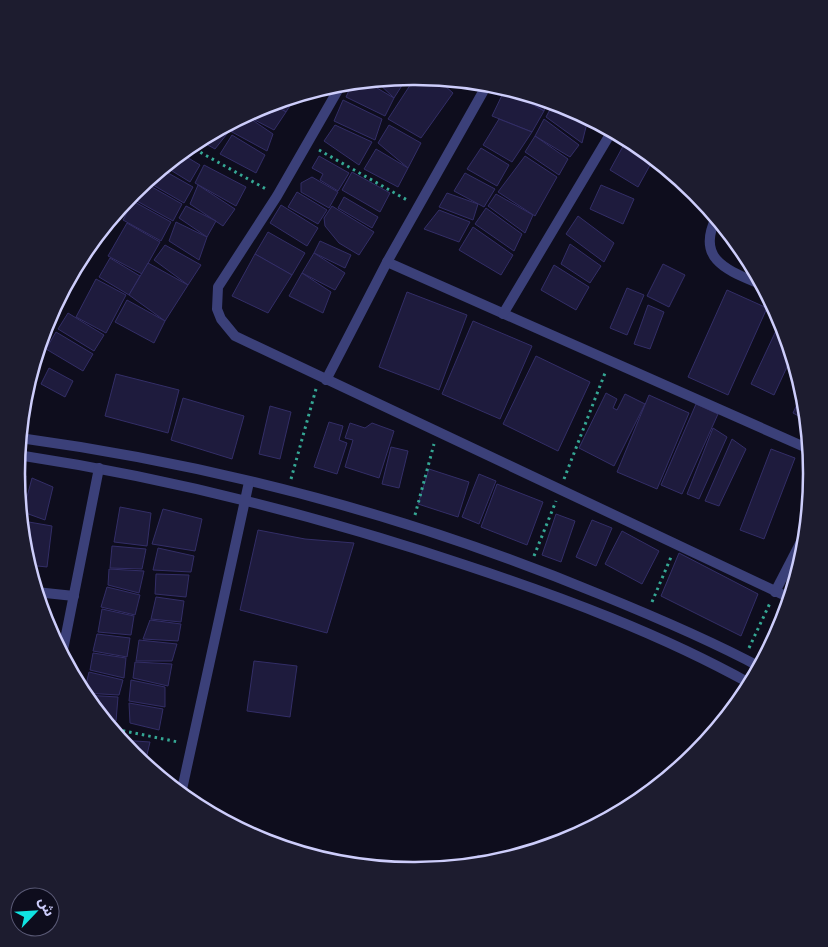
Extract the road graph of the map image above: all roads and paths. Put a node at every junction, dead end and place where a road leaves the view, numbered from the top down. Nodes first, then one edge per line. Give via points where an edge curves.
1 (483, 91) edge
2 (337, 92) edge
3 (608, 137) edge
4 (307, 143) junction
5 (197, 151) edge
6 (277, 196) junction
7 (418, 206) junction
8 (713, 226) edge
9 (387, 262) junction
10 (752, 281) edge
11 (503, 314) junction
12 (609, 360) junction
13 (323, 379) junction
14 (436, 432) junction
15 (27, 439) edge
16 (802, 446) edge
17 (26, 457) edge
18 (99, 468) junction
19 (249, 482) junction
20 (560, 491) junction
21 (287, 492) junction
22 (245, 500) junction
23 (412, 526) junction
24 (676, 545) junction
25 (795, 553) edge
26 (530, 566) junction
27 (775, 592) junction
28 (44, 593) edge
29 (783, 595) edge
30 (74, 596) junction
31 (648, 614) junction
32 (64, 644) edge
33 (744, 659) junction
34 (753, 664) edge
35 (743, 681) edge
36 (122, 730) edge
37 (191, 744) junction
38 (183, 786) edge

1 - 7 street
2 - 4 street
3 - 11 street
4 - 6 street
4 - 7 path
5 - 6 path
6 - 13 street via 218,287 218,309 221,319 235,336
7 - 9 street
8 - 10 street via 709,238 714,258 730,272
9 - 11 street
9 - 13 street
11 - 12 street
12 - 16 street
12 - 20 path
13 - 14 street
13 - 21 path
14 - 20 street
14 - 23 path
15 - 19 street via 93,448
17 - 18 street
18 - 22 street
18 - 30 street
19 - 21 street
19 - 22 street
20 - 24 street
20 - 26 path
21 - 23 street
22 - 35 street via 408,546 526,585 641,631
22 - 37 street
23 - 26 street
24 - 27 street
24 - 31 path
25 - 27 street
26 - 31 street
27 - 29 street
27 - 33 path
28 - 30 street
30 - 32 street
31 - 33 street
33 - 34 street
36 - 37 path
37 - 38 street

